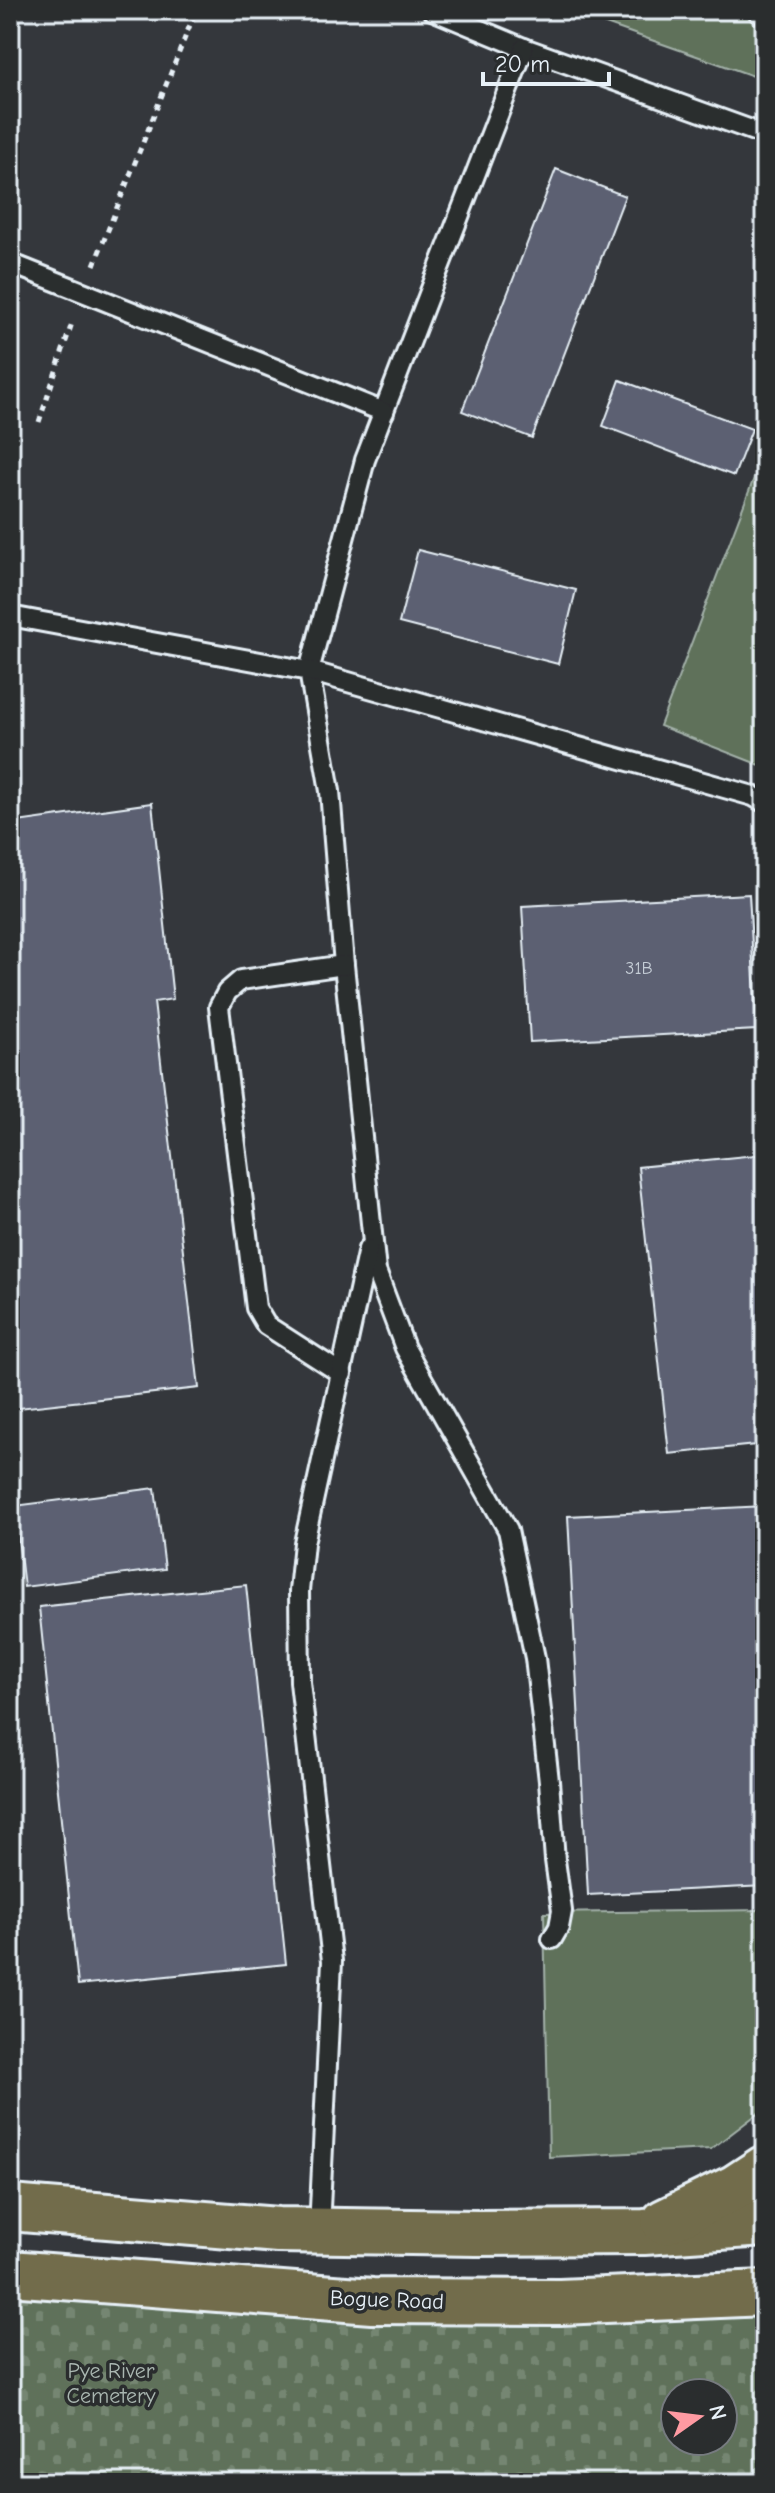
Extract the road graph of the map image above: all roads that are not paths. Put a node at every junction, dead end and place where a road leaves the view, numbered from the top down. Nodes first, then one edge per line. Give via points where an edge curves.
1 (432, 10) edge
2 (524, 48) junction
3 (765, 135) edge
4 (10, 263) edge
5 (384, 412) junction
6 (10, 616) edge
7 (309, 671) junction
8 (765, 803) edge
9 (344, 965) junction
10 (371, 1234) junction
11 (342, 1374) junction
12 (552, 1939) dead end
13 (765, 2168) edge
14 (10, 2208) edge
15 (765, 2224) edge
16 (319, 2229) junction
17 (644, 2232) junction
18 (10, 2273) edge
19 (765, 2293) edge

1 - 2 lane
2 - 3 lane
2 - 5 lane
4 - 5 lane
5 - 7 lane via 365,460
6 - 7 lane
7 - 8 lane
7 - 9 lane via 330,791
9 - 10 lane
9 - 11 lane via 241,980 219,1007 256,1308 266,1325
10 - 11 lane
10 - 12 lane via 376,1271 405,1348 508,1530 535,1658 549,1781 562,1911
11 - 16 lane via 304,1543 299,1591 300,1682 332,1961
13 - 17 main road
14 - 16 main road
15 - 17 main road
16 - 17 main road
18 - 19 main road, Bogue Road via 372,2301 560,2302

